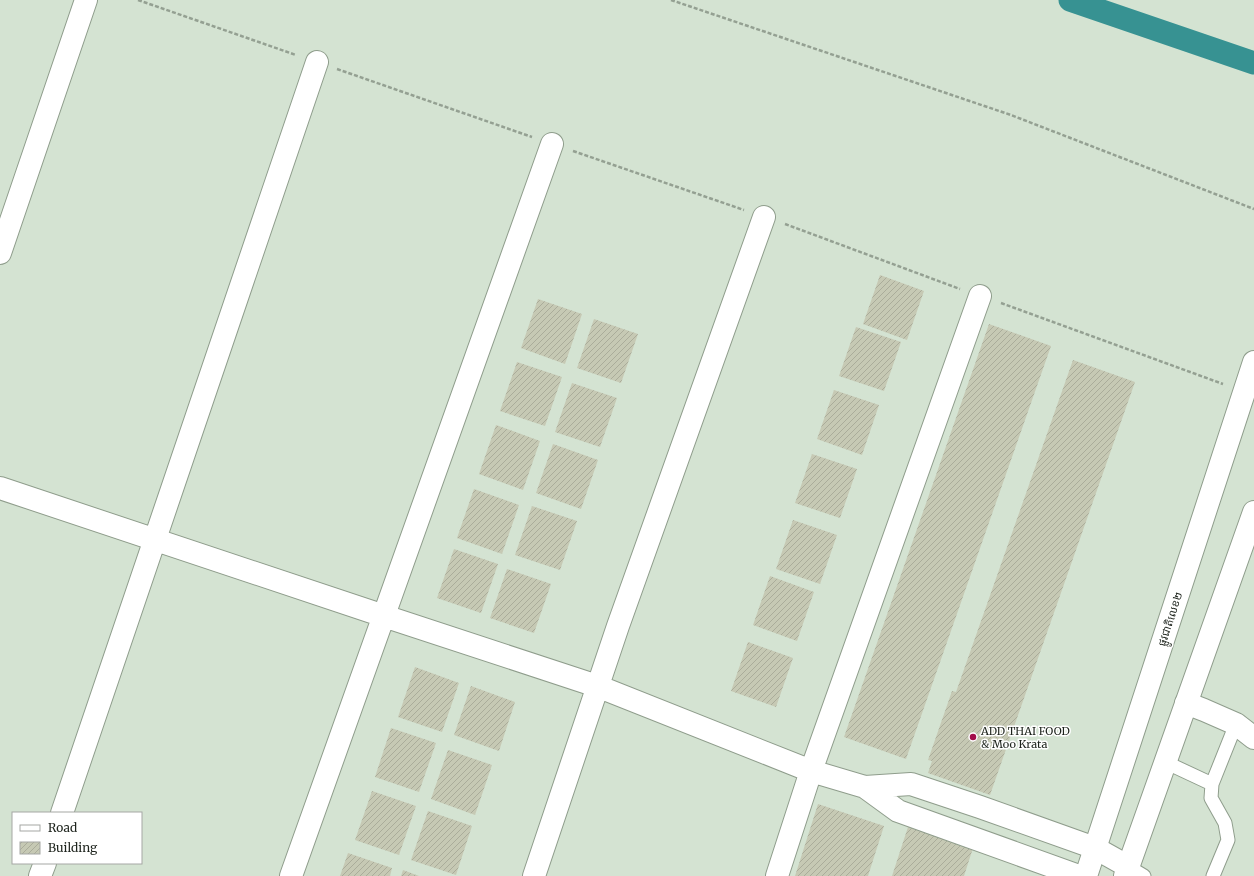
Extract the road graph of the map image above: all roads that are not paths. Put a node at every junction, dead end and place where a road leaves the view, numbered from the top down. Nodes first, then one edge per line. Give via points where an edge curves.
1 (86, 0) edge
2 (317, 62) road end
3 (552, 144) road end
4 (764, 217) road end
5 (0, 253) edge
6 (980, 296) road end
7 (1254, 362) edge
8 (1249, 394) edge
9 (0, 488) edge
10 (1254, 512) edge
11 (155, 540) junction
12 (384, 616) junction
13 (598, 686) junction
14 (1186, 703) junction
15 (1236, 724) junction
16 (1254, 738) edge
17 (1165, 762) junction
18 (811, 771) junction
19 (1212, 784) junction
20 (865, 787) junction
21 (62, 812) edge
22 (1095, 848) junction
23 (45, 864) edge
24 (1133, 873) edge
25 (40, 876) edge
26 (291, 876) edge
27 (534, 876) edge
28 (776, 876) edge
29 (1079, 876) edge
30 (1086, 876) edge
31 (1213, 876) edge

1 - 5 main road
2 - 11 main road
3 - 12 main road
4 - 13 main road
6 - 18 main road
7 - 8 main road, ផ្លូវជាតិលេខ២
8 - 22 main road, ផ្លូវជាតិលេខ២
9 - 11 main road
10 - 14 main road
11 - 12 main road
11 - 21 main road
12 - 13 main road
12 - 26 main road
13 - 18 main road
13 - 27 main road
14 - 15 main road
14 - 17 main road
15 - 16 main road
15 - 19 lane
17 - 19 lane
17 - 24 main road
18 - 20 main road
18 - 28 main road
19 - 31 lane via 1211,798 1225,823 1228,840
20 - 22 main road via 911,784
20 - 29 main road via 898,811
22 - 24 main road
22 - 30 main road, ផ្លូវជាតិលេខ២
23 - 25 main road

